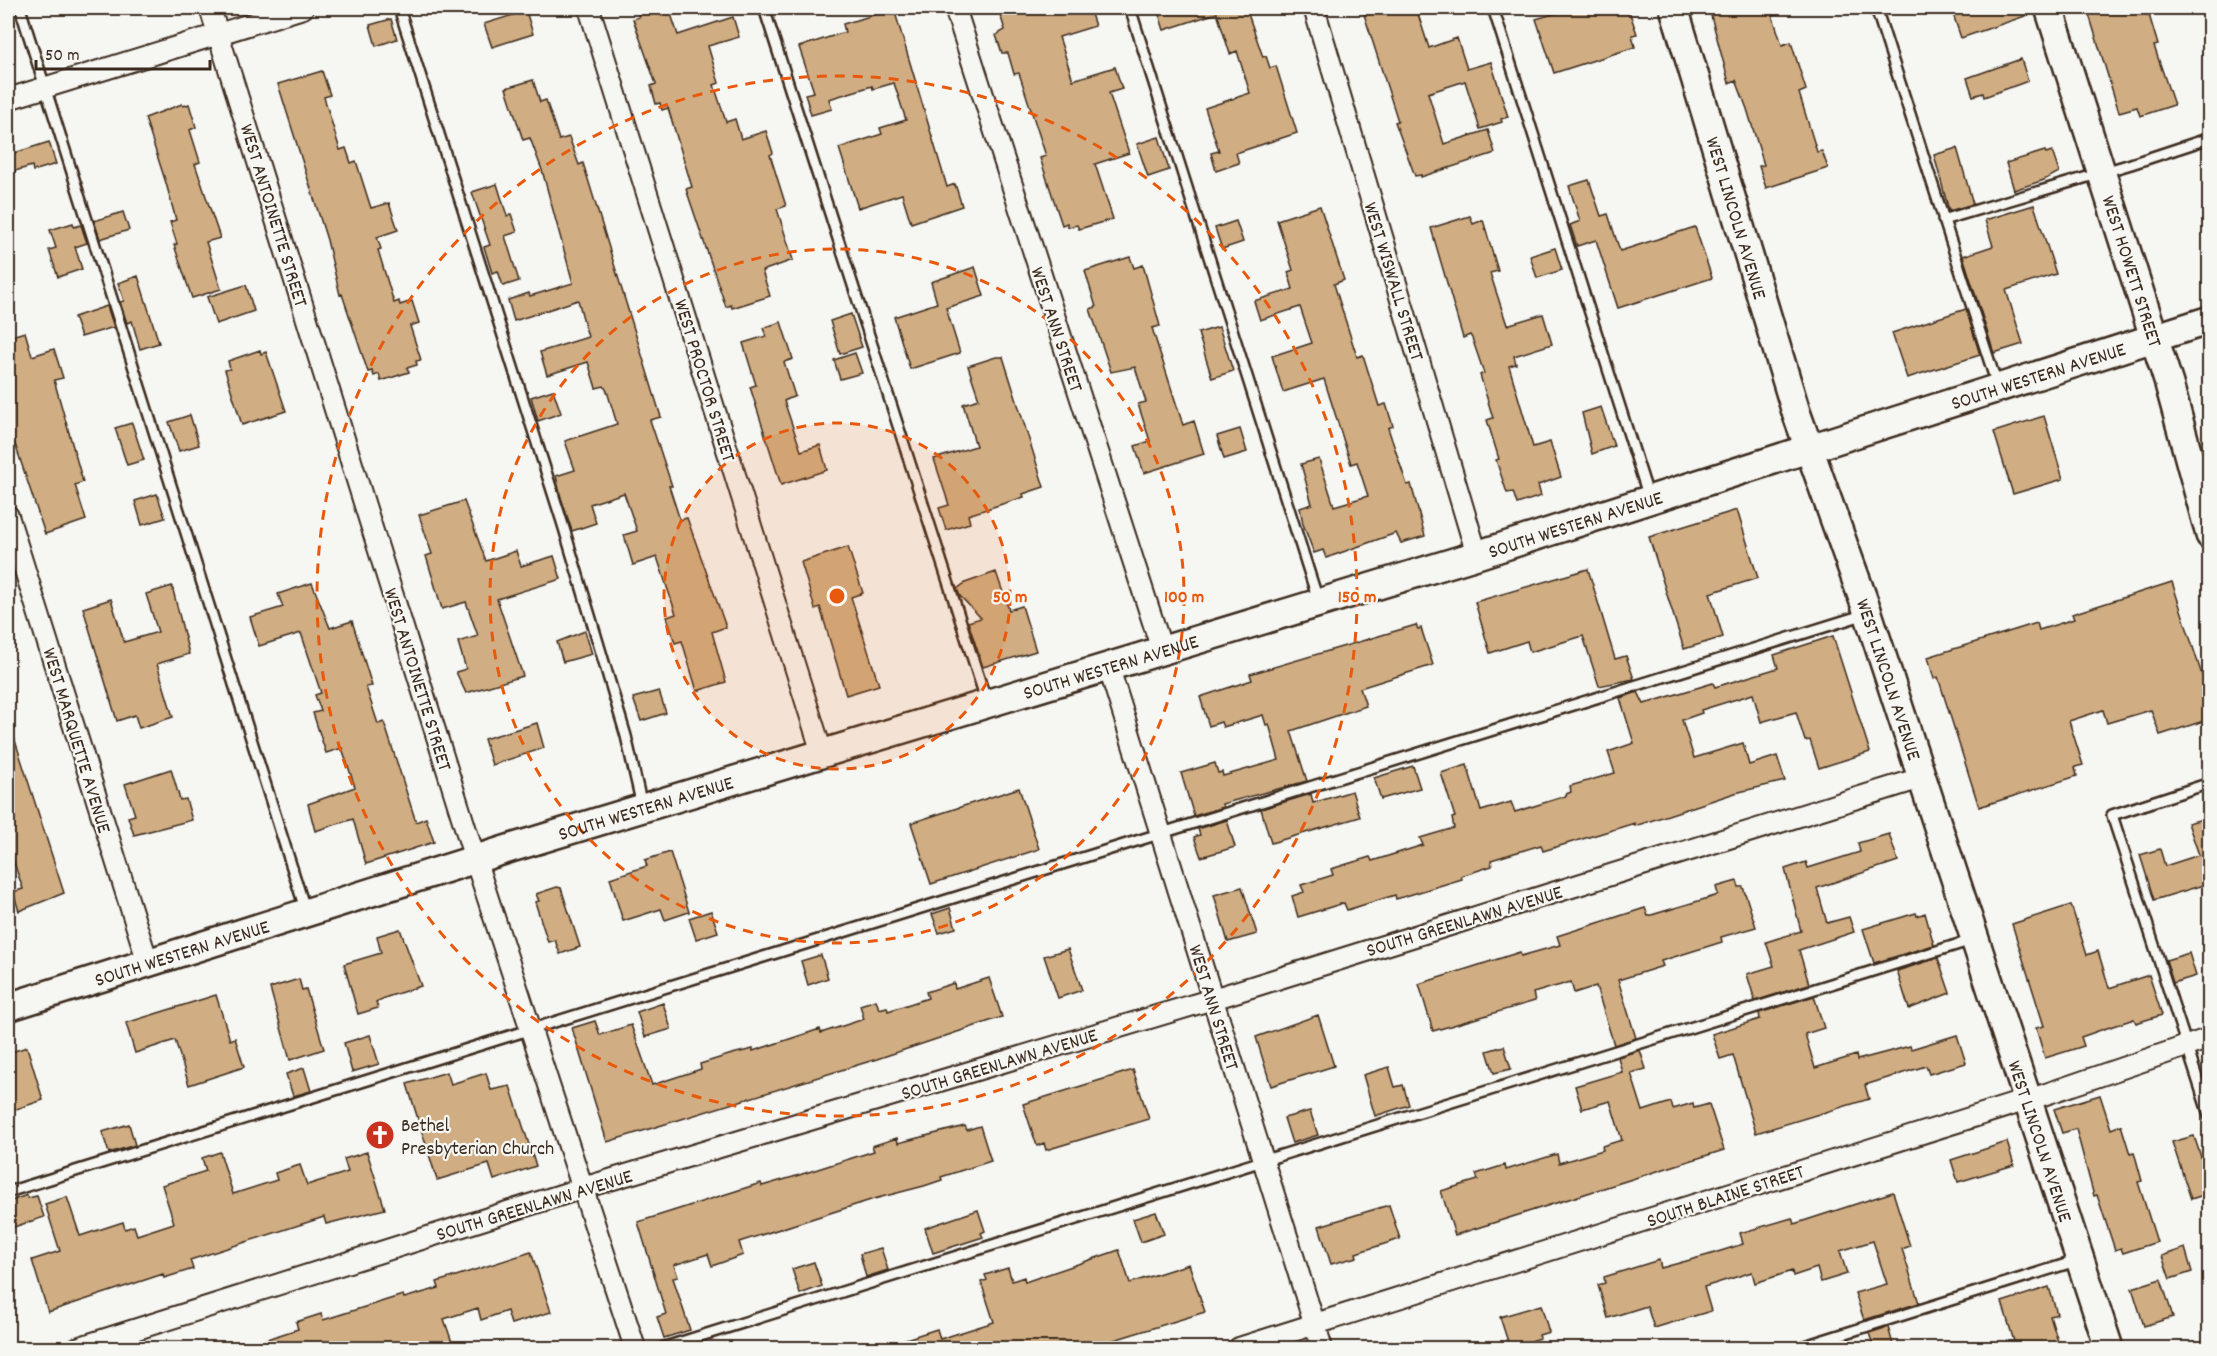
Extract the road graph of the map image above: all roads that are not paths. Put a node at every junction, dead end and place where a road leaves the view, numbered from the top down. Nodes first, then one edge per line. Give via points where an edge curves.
1 (20, 8) edge
2 (210, 8) edge
3 (303, 8) edge
4 (399, 8) edge
5 (589, 8) edge
6 (764, 8) edge
7 (955, 8) edge
8 (1130, 8) edge
9 (1314, 8) edge
10 (1493, 8) edge
11 (1674, 8) edge
12 (1876, 8) edge
13 (2049, 8) edge
14 (219, 35) junction
15 (43, 88) junction
16 (8, 99) edge
17 (2210, 138) edge
18 (2101, 174) junction
19 (1943, 220) junction
20 (2210, 320) edge
21 (2154, 337) junction
22 (1998, 388) junction
23 (1808, 451) junction
24 (1650, 500) junction
25 (8, 516) edge
26 (2210, 536) edge
27 (1477, 555) junction
28 (1319, 603) junction
29 (1868, 614) junction
30 (1162, 650) junction
31 (1108, 665) junction
32 (987, 703) junction
33 (822, 753) junction
34 (1921, 778) junction
35 (2210, 783) edge
36 (642, 808) junction
37 (1161, 833) junction
38 (475, 860) junction
39 (306, 913) junction
40 (1974, 940) junction
41 (148, 963) junction
42 (1213, 999) junction
43 (8, 1007) edge
44 (530, 1029) junction
45 (2210, 1038) edge
46 (2186, 1046) junction
47 (2027, 1100) junction
48 (2210, 1118) edge
49 (1263, 1161) junction
50 (583, 1188) junction
51 (8, 1192) edge
52 (2081, 1260) junction
53 (1315, 1326) junction
54 (77, 1348) edge
55 (635, 1348) edge
56 (662, 1348) edge
57 (1239, 1348) edge
58 (1322, 1348) edge
59 (1798, 1348) edge
60 (2109, 1348) edge

1 - 15 lane
2 - 14 street, WEST ANTOINETTE STREET
3 - 14 street
4 - 36 lane via 566,536 626,736
5 - 33 street, WEST PROCTOR STREET
6 - 32 lane
7 - 30 street, WEST ANN STREET
8 - 28 lane
9 - 27 street, WEST WISWALL STREET
10 - 24 lane
11 - 23 main road, WEST LINCOLN AVENUE
12 - 19 lane
13 - 18 main road, WEST HOWETT STREET
14 - 15 street
14 - 38 street, WEST ANTOINETTE STREET
15 - 16 street
15 - 39 lane
17 - 18 lane
18 - 19 lane
18 - 21 main road, WEST HOWETT STREET
19 - 22 lane
20 - 21 main road, SOUTH WESTERN AVENUE
21 - 22 main road, SOUTH WESTERN AVENUE
21 - 26 main road, WEST HOWETT STREET
22 - 23 main road, SOUTH WESTERN AVENUE
23 - 24 main road, SOUTH WESTERN AVENUE
23 - 29 main road, WEST LINCOLN AVENUE
24 - 27 main road, SOUTH WESTERN AVENUE
25 - 41 street, WEST MARQUETTE AVENUE
27 - 28 main road, SOUTH WESTERN AVENUE
28 - 30 main road, SOUTH WESTERN AVENUE
29 - 34 main road, WEST LINCOLN AVENUE
29 - 37 lane
30 - 31 main road, SOUTH WESTERN AVENUE
31 - 32 main road, SOUTH WESTERN AVENUE
31 - 37 street, WEST ANN STREET
32 - 33 main road, SOUTH WESTERN AVENUE
33 - 36 main road, SOUTH WESTERN AVENUE
34 - 40 main road, WEST LINCOLN AVENUE
34 - 42 street, SOUTH GREENLAWN AVENUE
35 - 46 lane via 2112,815
36 - 38 main road, SOUTH WESTERN AVENUE
37 - 42 street, WEST ANN STREET
37 - 44 lane
38 - 39 main road, SOUTH WESTERN AVENUE
38 - 44 street, WEST ANTOINETTE STREET
39 - 41 main road, SOUTH WESTERN AVENUE
40 - 47 main road, WEST LINCOLN AVENUE
40 - 49 lane
41 - 43 main road, SOUTH WESTERN AVENUE
42 - 49 street, WEST ANN STREET
42 - 50 street, SOUTH GREENLAWN AVENUE
44 - 50 street, WEST ANTOINETTE STREET
44 - 51 lane
45 - 46 street, SOUTH BLAINE STREET
46 - 47 street, SOUTH BLAINE STREET
46 - 48 lane
47 - 52 main road, WEST LINCOLN AVENUE
47 - 53 street, SOUTH BLAINE STREET
49 - 53 street, WEST ANN STREET
49 - 56 lane
50 - 54 street, SOUTH GREENLAWN AVENUE
50 - 55 street, WEST ANTOINETTE STREET
52 - 59 lane
52 - 60 main road, WEST LINCOLN AVENUE
53 - 57 street, SOUTH BLAINE STREET
53 - 58 street, WEST ANN STREET

